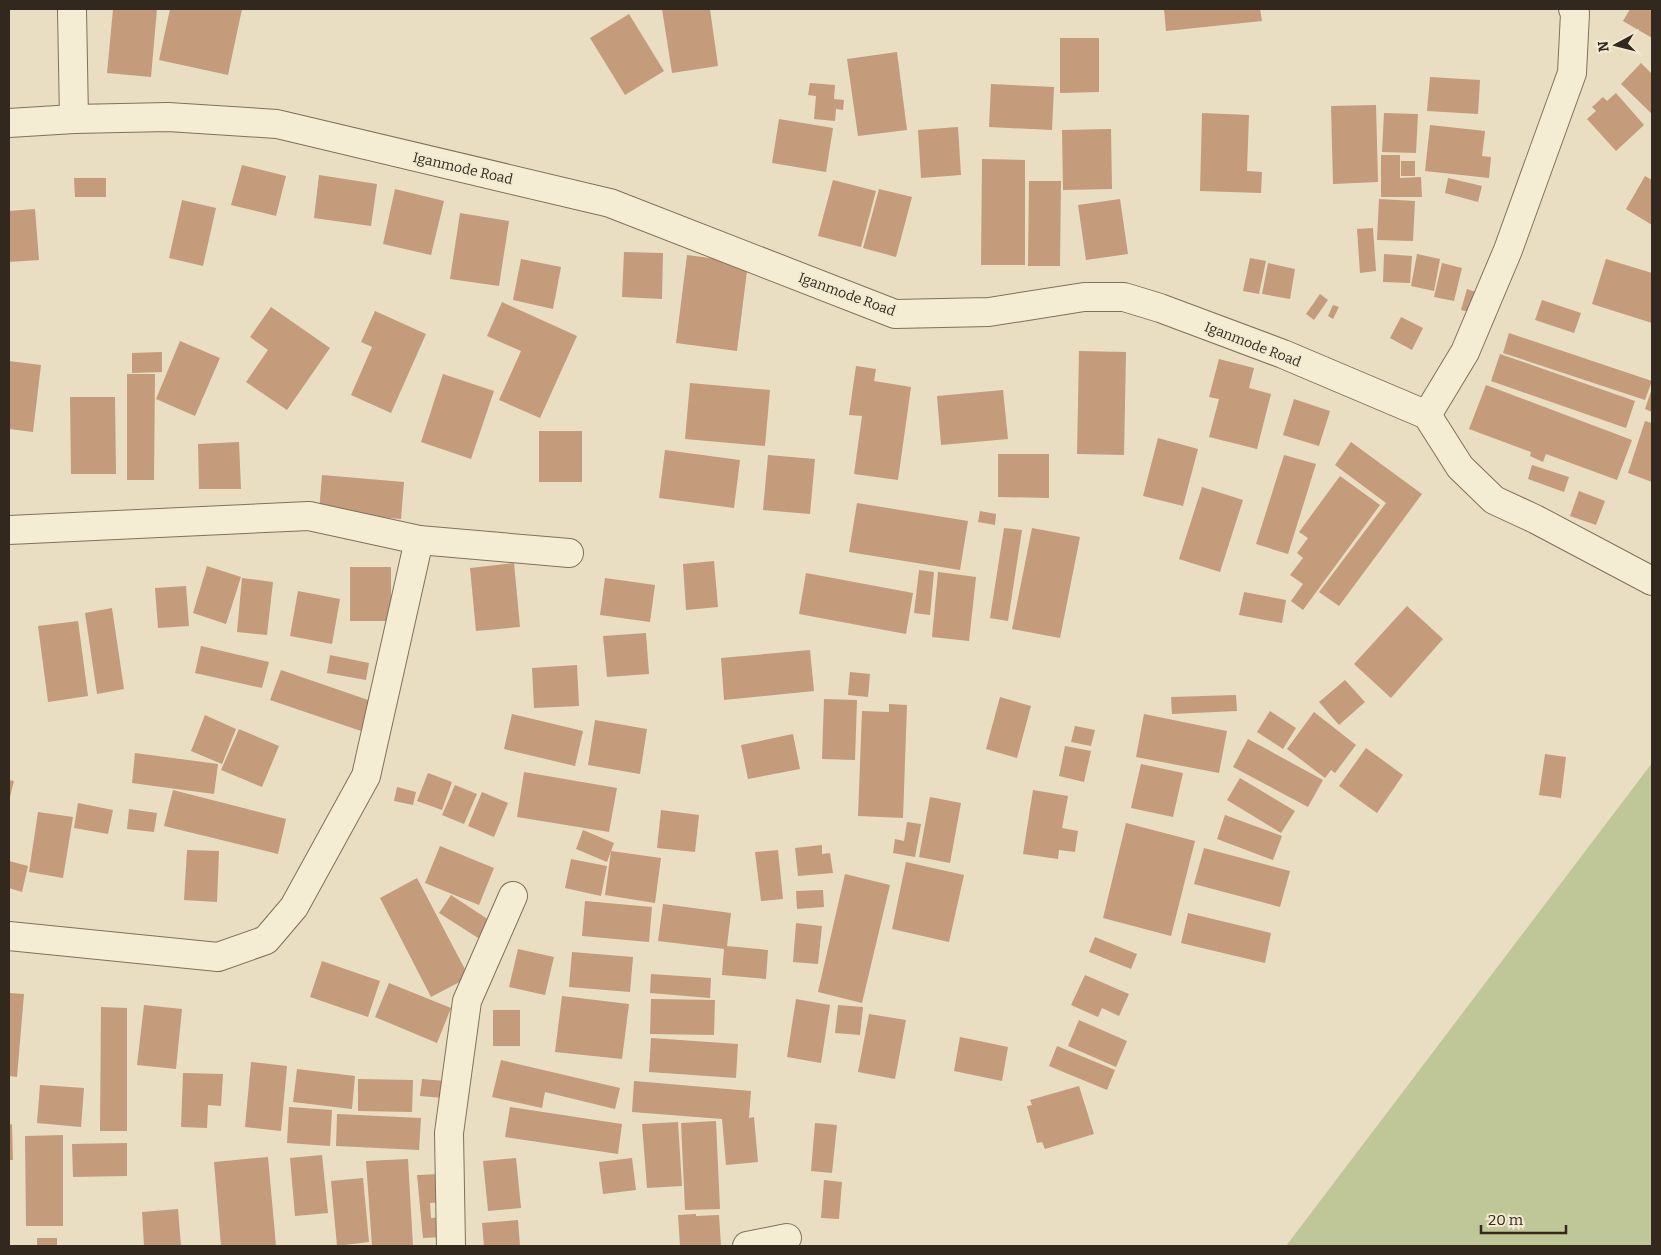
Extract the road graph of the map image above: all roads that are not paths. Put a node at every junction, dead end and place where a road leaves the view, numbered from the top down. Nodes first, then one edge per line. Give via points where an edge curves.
1 (72, 9) edge
2 (1573, 9) edge
3 (74, 118) junction
4 (9, 123) edge
5 (1427, 415) junction
6 (9, 530) edge
7 (419, 540) junction
8 (569, 553) dead end
9 (1652, 581) edge
10 (513, 896) dead end
11 (9, 936) edge
12 (787, 1238) dead end
13 (451, 1246) edge
14 (746, 1246) edge

1 - 3 street
2 - 5 street via 1572,73 1508,250 1465,352
3 - 4 street, Iganmode Road
3 - 5 street, Iganmode Road via 168,117 277,124 610,203 895,314 989,312 1084,297 1124,297 1283,354
5 - 9 street via 1460,467 1494,500
6 - 7 street via 309,516
7 - 8 street
7 - 11 street via 366,776 294,907 266,940 218,957
10 - 13 street via 467,1001 449,1133
12 - 14 street

